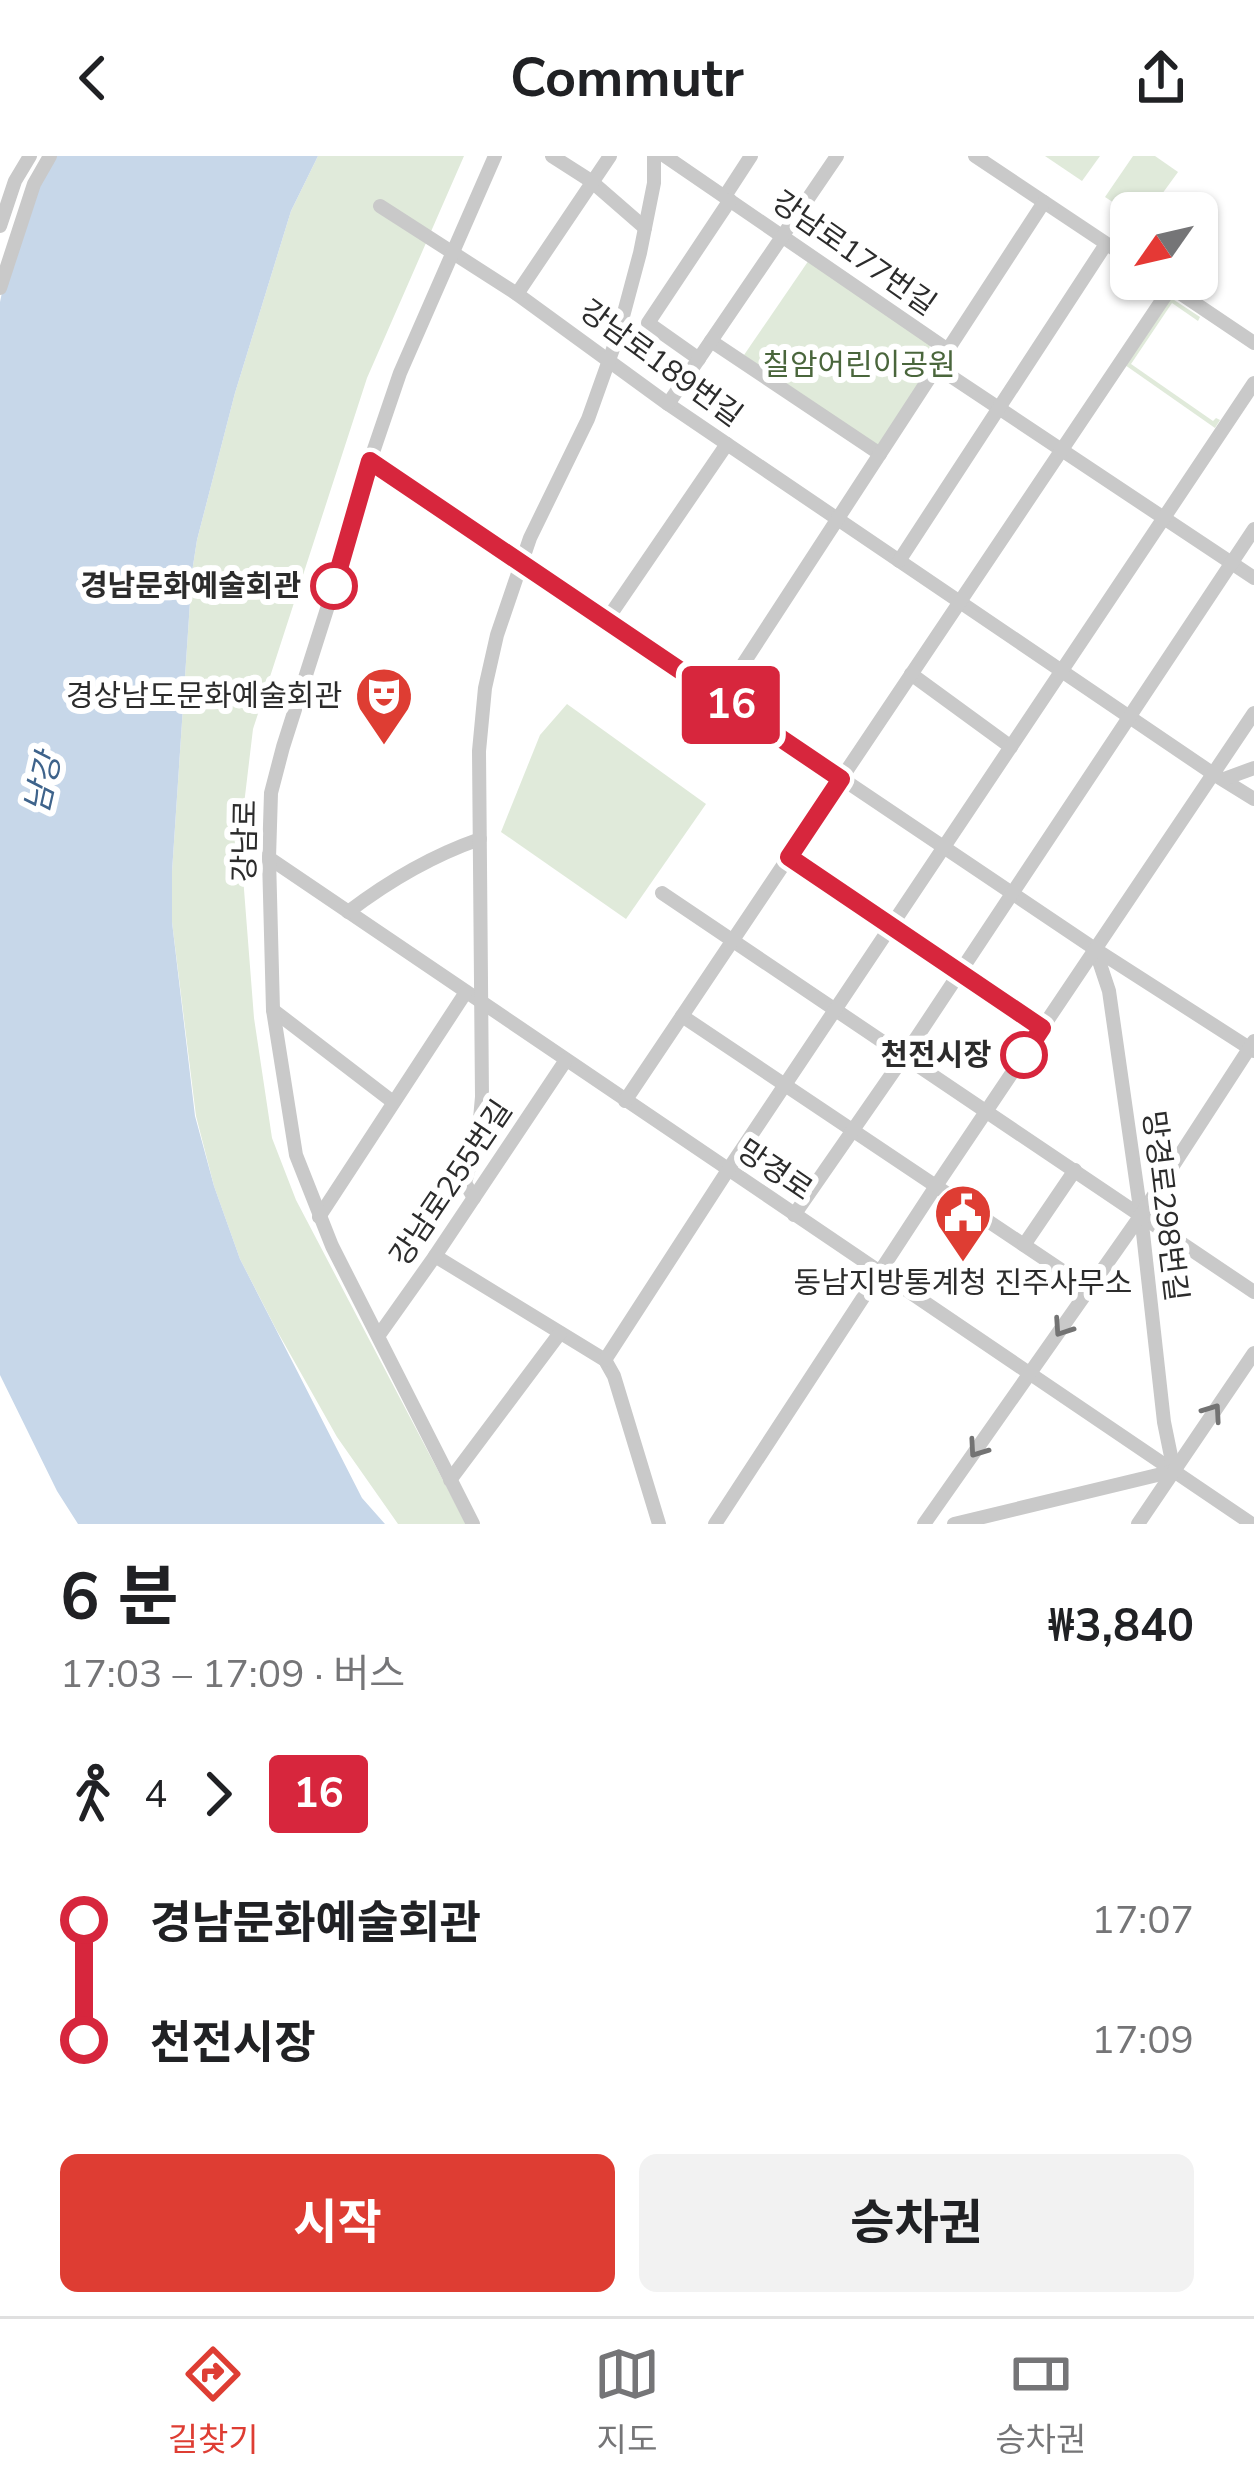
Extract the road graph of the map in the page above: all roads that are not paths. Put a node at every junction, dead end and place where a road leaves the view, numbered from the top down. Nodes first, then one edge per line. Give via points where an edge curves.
1 (30, 156) edge
2 (50, 156) edge
3 (495, 156) edge
4 (552, 156) edge
5 (610, 156) edge
6 (751, 156) edge
7 (837, 156) edge
8 (975, 156) edge
9 (665, 157) edge
10 (591, 181) junction
11 (728, 198) junction
12 (1044, 202) junction
13 (380, 206) dead end
14 (0, 226) edge
15 (645, 228) junction
16 (782, 236) junction
17 (1106, 244) junction
18 (1110, 247) edge
19 (452, 252) junction
20 (0, 288) edge
21 (517, 294) junction
22 (1155, 300) edge
23 (1190, 300) edge
24 (648, 323) joint
25 (711, 341) junction
26 (1254, 343) edge
27 (948, 350) junction
28 (609, 358) junction
29 (698, 359) junction
30 (937, 367) junction
31 (1254, 382) edge
32 (668, 404) junction
33 (999, 408) junction
34 (727, 444) junction
35 (1062, 450) junction
36 (880, 454) junction
37 (370, 461) junction
38 (1164, 518) junction
39 (838, 519) junction
40 (1254, 529) edge
41 (899, 561) junction
42 (1232, 563) junction
43 (520, 565) junction
44 (1254, 578) edge
45 (960, 602) junction
46 (606, 622) junction
47 (1061, 671) junction
48 (911, 674) junction
49 (721, 698) junction
50 (1254, 713) edge
51 (1129, 717) junction
52 (1011, 747) junction
53 (1254, 768) edge
54 (1218, 776) junction
55 (841, 779) junction
56 (1254, 799) edge
57 (480, 838) junction
58 (944, 847) junction
59 (789, 857) junction
60 (269, 858) junction
61 (662, 893) dead end
62 (1012, 893) junction
63 (348, 912) junction
64 (891, 926) junction
65 (733, 940) junction
66 (1095, 949) junction
67 (960, 972) junction
68 (466, 992) junction
69 (480, 1001) junction
70 (836, 1009) junction
71 (273, 1010) junction
72 (682, 1016) junction
73 (1042, 1028) junction
74 (1252, 1047) edge
75 (904, 1055) junction
76 (566, 1060) junction
77 (785, 1088) junction
78 (626, 1101) junction
79 (393, 1102) junction
80 (987, 1111) junction
81 (853, 1132) junction
82 (728, 1170) junction
83 (1075, 1170) junction
84 (936, 1186) junction
85 (474, 1198) junction
86 (794, 1215) junction
87 (1142, 1215) junction
88 (319, 1217) junction
89 (1024, 1245) junction
90 (435, 1256) junction
91 (879, 1273) junction
92 (1088, 1288) junction
93 (1254, 1292) edge
94 (560, 1333) junction
95 (379, 1335) junction
96 (1254, 1353) edge
97 (604, 1360) junction
98 (1031, 1374) junction
99 (1174, 1472) junction
100 (450, 1480) junction
101 (472, 1524) edge
102 (659, 1524) edge
103 (715, 1524) edge
104 (924, 1524) edge
105 (954, 1524) edge
106 (1138, 1524) edge
107 (1252, 1524) edge

1 - 14 street
2 - 20 street
3 - 19 street, 강남로
4 - 10 street
5 - 10 street
6 - 11 street
7 - 16 street
8 - 12 street
9 - 11 street, 강남로177번길
9 - 15 street
10 - 15 street
10 - 21 street
11 - 16 street, 강남로177번길
11 - 24 street, 강남로177번길
12 - 17 street
12 - 27 street, 강남로177번길
13 - 19 street, 강남로189번길
15 - 28 street
16 - 25 street
16 - 27 street, 강남로177번길
17 - 18 street
17 - 33 street
19 - 21 street, 강남로189번길
19 - 37 street, 강남로
21 - 28 street, 강남로189번길
22 - 35 street
23 - 26 street
24 - 29 street, 강남로189번길
25 - 29 street
25 - 36 street, 강남로189번길
27 - 30 street, 강남로177번길
28 - 32 street, 강남로189번길
28 - 43 street
29 - 32 street
30 - 33 street
30 - 36 street, 강남로177번길
31 - 38 street
32 - 34 street, 강남로189번길
33 - 35 street
33 - 41 street
34 - 39 street, 강남로189번길
34 - 46 street
35 - 38 street
35 - 45 street
36 - 39 street
37 - 43 street
37 - 60 street, 강남로 via 271,793
38 - 42 street
38 - 47 street
39 - 41 street, 강남로189번길
39 - 49 street
40 - 42 street
41 - 45 street, 강남로189번길
42 - 44 street
42 - 51 street
43 - 46 street
43 - 57 street via 485,688
45 - 47 street, 강남로189번길
45 - 48 street
46 - 49 street
47 - 51 street, 강남로189번길
47 - 52 street
48 - 52 street
48 - 55 street
49 - 55 street
50 - 54 street
51 - 54 street, 강남로189번길
51 - 62 street
52 - 58 street
53 - 54 street
54 - 56 street, 강남로189번길
54 - 66 street
55 - 58 street
55 - 59 street
57 - 63 street via 408,871
57 - 69 street
58 - 62 street
58 - 64 street
59 - 64 street
59 - 65 street
60 - 63 street, 망경로
60 - 71 street, 강남로
61 - 65 street
62 - 66 street
62 - 67 street
63 - 68 street, 망경로
64 - 67 street
64 - 70 street
65 - 70 street
65 - 72 street
66 - 73 street
66 - 74 street
66 - 87 street, 망경로298번길 via 1109,992
67 - 73 street
67 - 75 street
68 - 69 street, 망경로
68 - 79 street
69 - 76 street, 망경로
69 - 85 street via 482,1097 465,1183
70 - 75 street
70 - 77 street
71 - 79 street
71 - 88 street, 강남로 via 296,1155
72 - 77 street
72 - 78 street
73 - 80 street
74 - 87 street
75 - 80 street
75 - 81 street
76 - 78 street, 망경로
76 - 85 street, 강남로255번길
77 - 81 street
77 - 82 street
78 - 82 street, 망경로
79 - 88 street
80 - 83 street
80 - 84 street
81 - 84 street
81 - 86 street
82 - 86 street, 망경로
82 - 97 street
83 - 87 street
83 - 89 street
84 - 89 street
84 - 91 street
85 - 90 street, 강남로255번길
86 - 91 street, 망경로
87 - 92 street
87 - 93 street
87 - 99 street, 망경로298번길
88 - 95 street, 강남로
89 - 92 street
90 - 94 street
90 - 95 street, 강남로255번길
91 - 98 street, 망경로
91 - 103 street
92 -> 98 street
94 - 97 street
94 - 100 street
95 - 100 street, 강남로
99 -> 96 street
97 - 102 street
98 - 99 street, 망경로
98 -> 104 street
99 - 105 street
99 - 106 street
99 - 107 street, 망경로
100 - 101 street, 강남로

